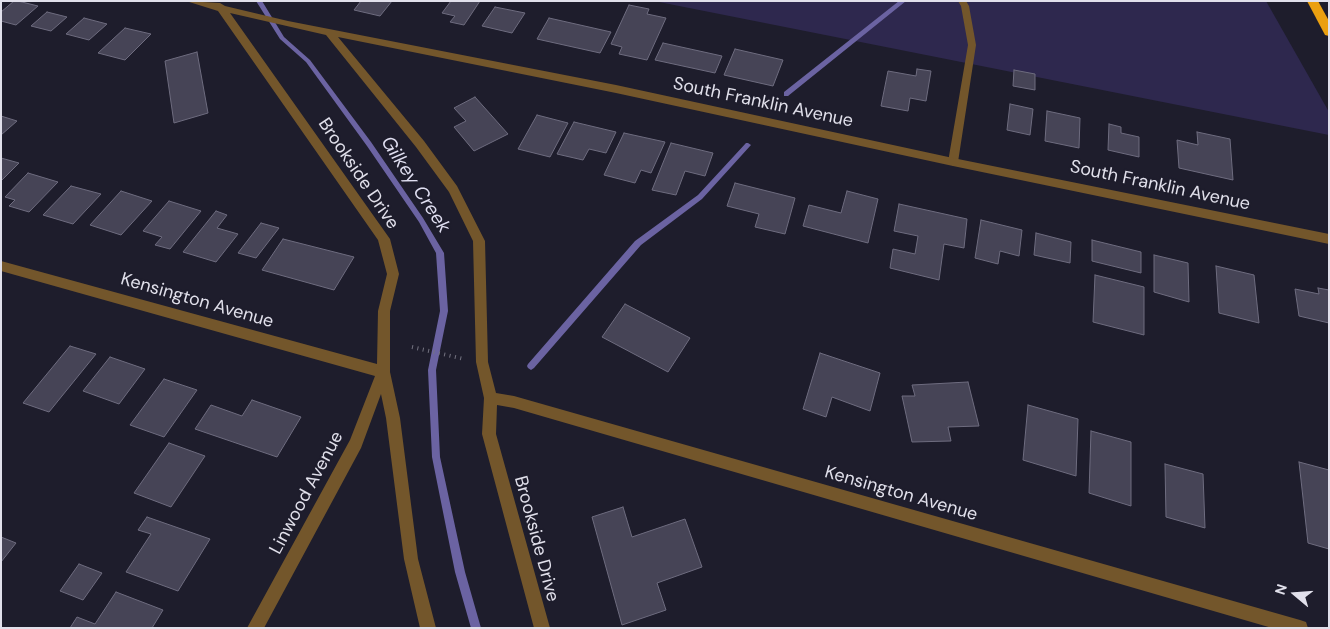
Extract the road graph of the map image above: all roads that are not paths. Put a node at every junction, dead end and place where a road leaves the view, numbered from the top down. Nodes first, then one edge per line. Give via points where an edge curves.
1 (191, 1) edge
2 (962, 1) edge
3 (1312, 1) edge
4 (218, 4) edge
5 (328, 31) junction
6 (1329, 32) edge
7 (953, 162) junction
8 (1329, 239) edge
9 (1, 266) edge
10 (383, 372) junction
11 (491, 398) junction
12 (255, 628) edge
13 (428, 628) edge
14 (542, 628) edge
15 (1300, 628) edge

1 - 4 street, South Franklin Avenue
2 - 7 lane via 972,45
3 - 6 highway
4 - 5 street, South Franklin Avenue via 254,16
4 - 10 street, Brookside Drive via 384,239 393,274 384,311
5 - 7 street, South Franklin Avenue
5 - 11 street, Brookside Drive via 453,189 479,241 482,362
7 - 8 street, South Franklin Avenue
9 - 10 street, Kensington Avenue
10 - 12 street, Linwood Avenue via 356,443
10 - 13 street, Brookside Drive via 393,418 411,559
11 - 14 street, Brookside Drive via 489,434
11 - 15 street, Kensington Avenue

